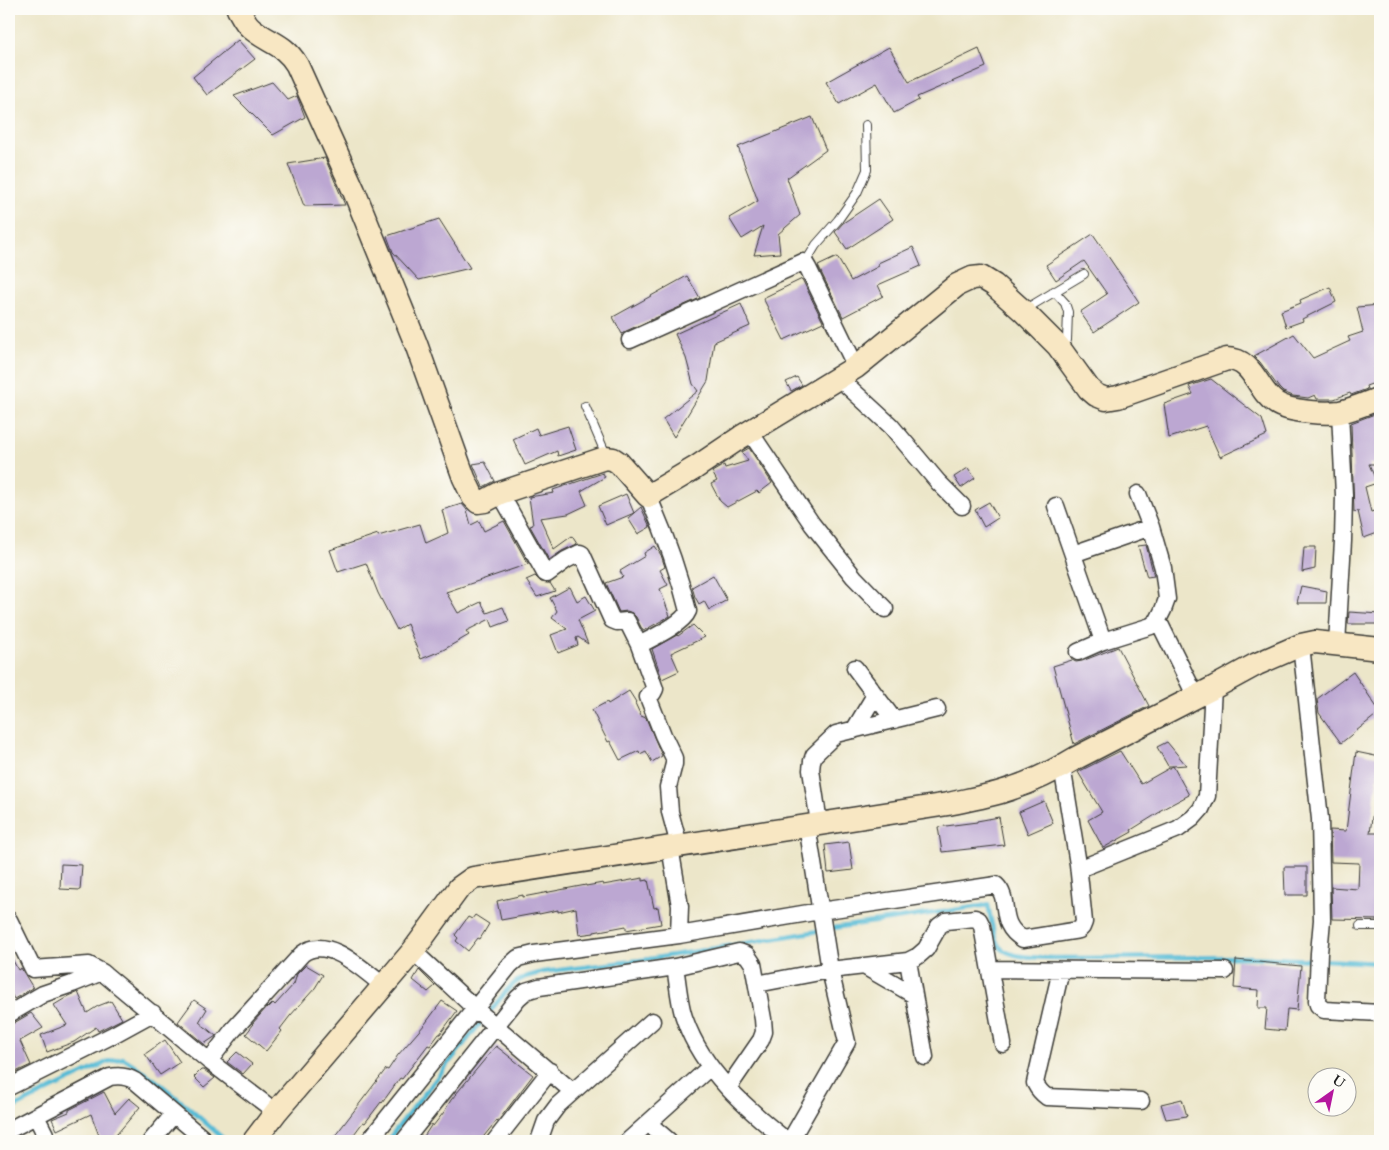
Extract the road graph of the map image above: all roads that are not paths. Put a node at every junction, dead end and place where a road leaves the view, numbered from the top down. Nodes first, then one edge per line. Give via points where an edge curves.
1 (238, 9) edge
2 (866, 125) dead end
3 (805, 263) junction
4 (1084, 274) dead end
5 (1054, 291) junction
6 (1023, 311) junction
7 (630, 340) dead end
8 (1060, 349) junction
9 (848, 373) junction
10 (1380, 398) edge
11 (585, 406) dead end
12 (1340, 412) junction
13 (750, 432) junction
14 (607, 458) junction
15 (500, 494) junction
16 (1138, 494) dead end
17 (648, 496) junction
18 (962, 506) dead end
19 (1056, 506) dead end
20 (1151, 527) junction
21 (1073, 554) junction
22 (885, 609) dead end
23 (1158, 620) junction
24 (1103, 640) junction
25 (639, 644) junction
26 (1337, 644) junction
27 (1302, 645) junction
28 (1380, 649) edge
29 (1078, 652) dead end
30 (856, 668) dead end
31 (1205, 693) junction
32 (875, 694) junction
33 (937, 710) dead end
34 (894, 720) junction
35 (854, 730) junction
36 (1062, 766) junction
37 (1380, 801) edge
38 (1380, 820) edge
39 (813, 824) junction
40 (674, 846) junction
41 (1078, 864) junction
42 (993, 917) junction
43 (9, 920) edge
44 (822, 923) junction
45 (1360, 926) dead end
46 (1380, 926) edge
47 (679, 935) junction
48 (413, 951) junction
49 (908, 961) junction
50 (864, 966) junction
51 (674, 967) junction
52 (34, 969) junction
53 (990, 969) junction
54 (830, 970) junction
55 (1061, 970) junction
56 (1225, 971) dead end
57 (102, 972) junction
58 (757, 984) junction
59 (384, 986) junction
60 (43, 994) junction
61 (914, 995) junction
62 (153, 1013) junction
63 (1380, 1013) edge
64 (9, 1014) edge
65 (485, 1018) junction
66 (652, 1021) dead end
67 (1002, 1044) dead end
68 (925, 1057) dead end
69 (209, 1061) junction
70 (710, 1067) junction
71 (550, 1072) junction
72 (9, 1087) edge
73 (728, 1088) junction
74 (572, 1091) junction
75 (1141, 1100) dead end
76 (276, 1112) junction
77 (174, 1114) junction
78 (36, 1116) junction
79 (648, 1123) junction
80 (9, 1130) edge
81 (256, 1139) edge
82 (46, 1141) edge
83 (151, 1141) edge
84 (206, 1141) edge
85 (369, 1141) edge
86 (404, 1141) edge
87 (495, 1141) edge
88 (538, 1141) edge
89 (628, 1141) edge
90 (669, 1141) edge
91 (788, 1141) edge

1 - 15 street via 252,29 289,53 297,65 354,191 416,344 464,478 478,502
2 - 3 lane via 867,170 857,192
3 - 7 street
3 - 9 street
4 - 5 lane
5 - 6 lane
5 - 8 lane via 1068,312 1067,340
6 - 8 street
6 - 9 street via 994,284 981,277 972,278 957,285
8 - 12 street via 1089,389 1106,399 1233,359 1245,364 1277,404 1308,412
9 - 13 street
9 - 18 street via 890,426
10 - 12 street
11 - 14 lane
12 - 26 street via 1344,495
13 - 17 street
13 - 22 street via 812,524 854,577
14 - 15 street
14 - 17 street via 619,463
15 - 25 street via 545,573 574,554 582,554 612,620 627,621
16 - 20 street
17 - 25 street via 666,539 688,611 677,623
19 - 21 street
20 - 21 street
20 - 23 street via 1163,568 1167,599
21 - 24 street
23 - 24 street via 1143,629
23 - 31 street
24 - 29 street
25 - 40 street via 655,689 648,697 674,758 668,787
26 - 27 street via 1315,642
26 - 28 street
27 - 31 street via 1257,664
27 - 63 street via 1320,819 1322,920 1317,1000 1324,1010
30 - 32 street
31 - 36 street
31 - 41 street via 1207,796 1201,809 1178,829 1084,867
32 - 34 street
32 - 35 street
33 - 34 street
34 - 35 street
35 - 39 street via 836,734 814,755 811,770
36 - 39 street via 991,795
36 - 41 street
37 - 38 lane
39 - 40 street
39 - 44 street
40 - 47 street via 680,906
40 - 48 street via 473,878 458,888
41 - 42 street via 1084,922 1079,930 1022,939
42 - 44 street via 1000,889 996,885
42 - 49 street via 946,921 939,926 926,949
42 - 53 street via 982,926
43 - 52 street
44 - 47 street
44 - 54 street
45 - 46 lane
47 - 65 street via 518,958 498,979
48 - 59 street
48 - 65 street
49 - 50 street
49 - 61 street
50 - 54 street
50 - 61 street
51 - 58 street via 739,952 747,955 753,964
51 - 65 street via 531,990
51 - 70 street via 684,1019
52 - 57 street via 89,965
52 - 60 street
53 - 55 street
53 - 67 street
54 - 58 street
54 - 91 street via 847,1042
55 - 56 street
55 - 75 street via 1036,1083 1038,1088 1047,1097
57 - 60 street
57 - 62 street
58 - 73 street via 764,1032
59 - 69 street via 344,956 320,947 308,950 233,1030
59 - 76 street
60 - 64 street
61 - 68 street
62 - 69 street
62 - 72 street
65 - 71 street
65 - 85 street
65 - 86 street
66 - 74 street
69 - 76 street
70 - 73 street
70 - 79 street
71 - 74 street
71 - 87 street
73 - 91 street
74 - 88 street via 546,1120
76 - 81 street
77 - 78 street via 130,1077 117,1076
77 - 83 street
77 - 84 street
78 - 80 street
78 - 82 street
79 - 89 street
79 - 90 street

